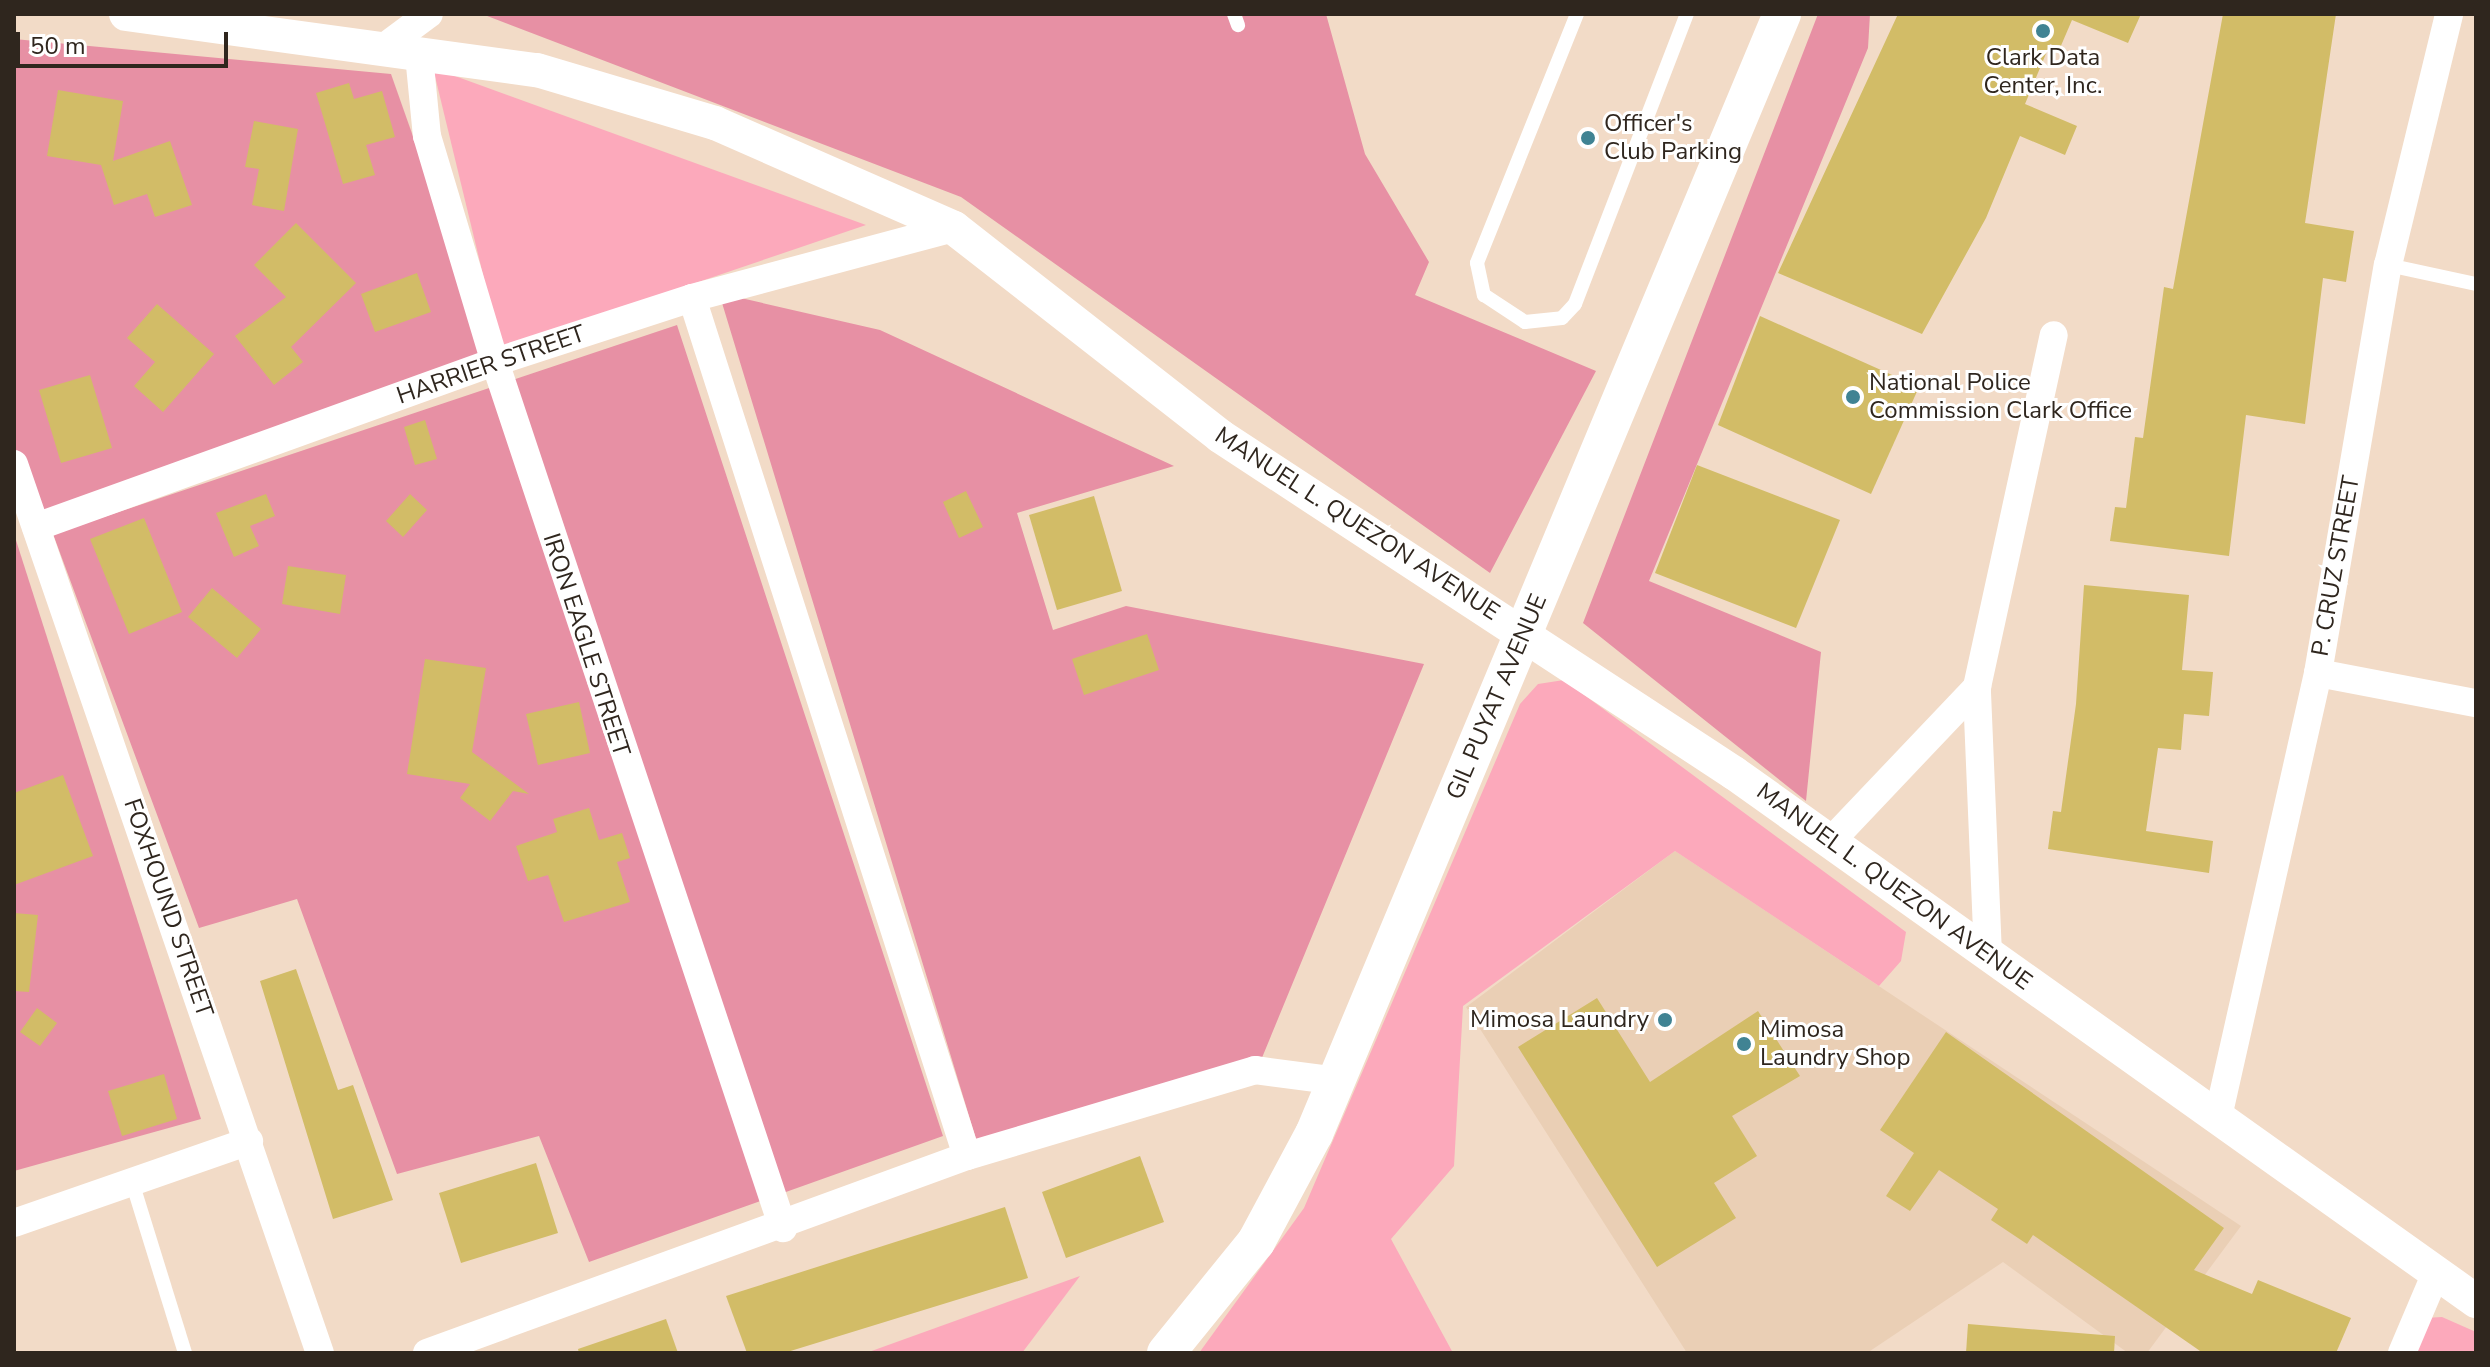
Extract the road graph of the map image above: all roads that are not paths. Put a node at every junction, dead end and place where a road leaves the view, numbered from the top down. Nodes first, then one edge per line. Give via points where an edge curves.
1 (126, 14) edge
2 (429, 14) edge
3 (1577, 14) edge
4 (1687, 14) edge
5 (1782, 14) edge
6 (2449, 14) edge
7 (169, 18) edge
8 (379, 51) junction
9 (419, 55) junction
10 (954, 228) junction
11 (2388, 265) junction
12 (2476, 284) edge
13 (692, 298) junction
14 (2054, 335) dead end
15 (495, 362) junction
16 (14, 464) edge
17 (36, 527) junction
18 (1523, 633) junction
19 (2318, 673) junction
20 (1977, 687) junction
21 (2476, 703) edge
22 (1830, 842) junction
23 (1988, 955) junction
24 (1337, 1081) junction
25 (2218, 1117) junction
26 (249, 1141) junction
27 (967, 1156) junction
28 (133, 1185) junction
29 (14, 1223) edge
30 (783, 1228) junction
31 (2436, 1273) junction
32 (2476, 1301) edge
33 (185, 1353) edge
34 (320, 1353) edge
35 (427, 1353) edge
36 (1166, 1353) edge
37 (2402, 1353) edge

1 - 7 street, MANUEL L. QUEZON AVENUE
2 - 8 street
3 - 4 lane via 1477,263 1484,295 1525,322 1562,318 1575,304
5 - 18 main road, GIL PUYAT AVENUE
6 - 11 street, P. CRUZ STREET
7 - 8 street, MANUEL L. QUEZON AVENUE
8 - 9 street, MANUEL L. QUEZON AVENUE
9 - 10 street, MANUEL L. QUEZON AVENUE via 537,70 715,123
9 - 15 street, IRON EAGLE STREET via 427,136
10 - 13 street, HARRIER STREET
10 - 18 street, MANUEL L. QUEZON AVENUE via 1220,436
11 - 12 lane
11 - 19 street, P. CRUZ STREET
13 - 15 street, HARRIER STREET
13 - 27 street
14 - 20 street
15 - 17 street, HARRIER STREET
15 - 30 street, IRON EAGLE STREET
16 - 17 street, FOXHOUND STREET
17 - 26 street, FOXHOUND STREET
18 - 22 street, MANUEL L. QUEZON AVENUE
18 - 24 main road, GIL PUYAT AVENUE
19 - 21 street
19 - 25 street, P. CRUZ STREET
20 - 22 street
20 - 23 street
22 - 23 street, MANUEL L. QUEZON AVENUE
23 - 25 street, MANUEL L. QUEZON AVENUE
24 - 27 street via 1255,1070
24 - 36 main road, GIL PUYAT AVENUE via 1256,1242
25 - 31 street, MANUEL L. QUEZON AVENUE
26 - 28 street
26 - 34 street, FOXHOUND STREET
27 - 30 street
28 - 29 street
28 - 33 lane
30 - 35 street
31 - 32 street, MANUEL L. QUEZON AVENUE
31 - 37 street

